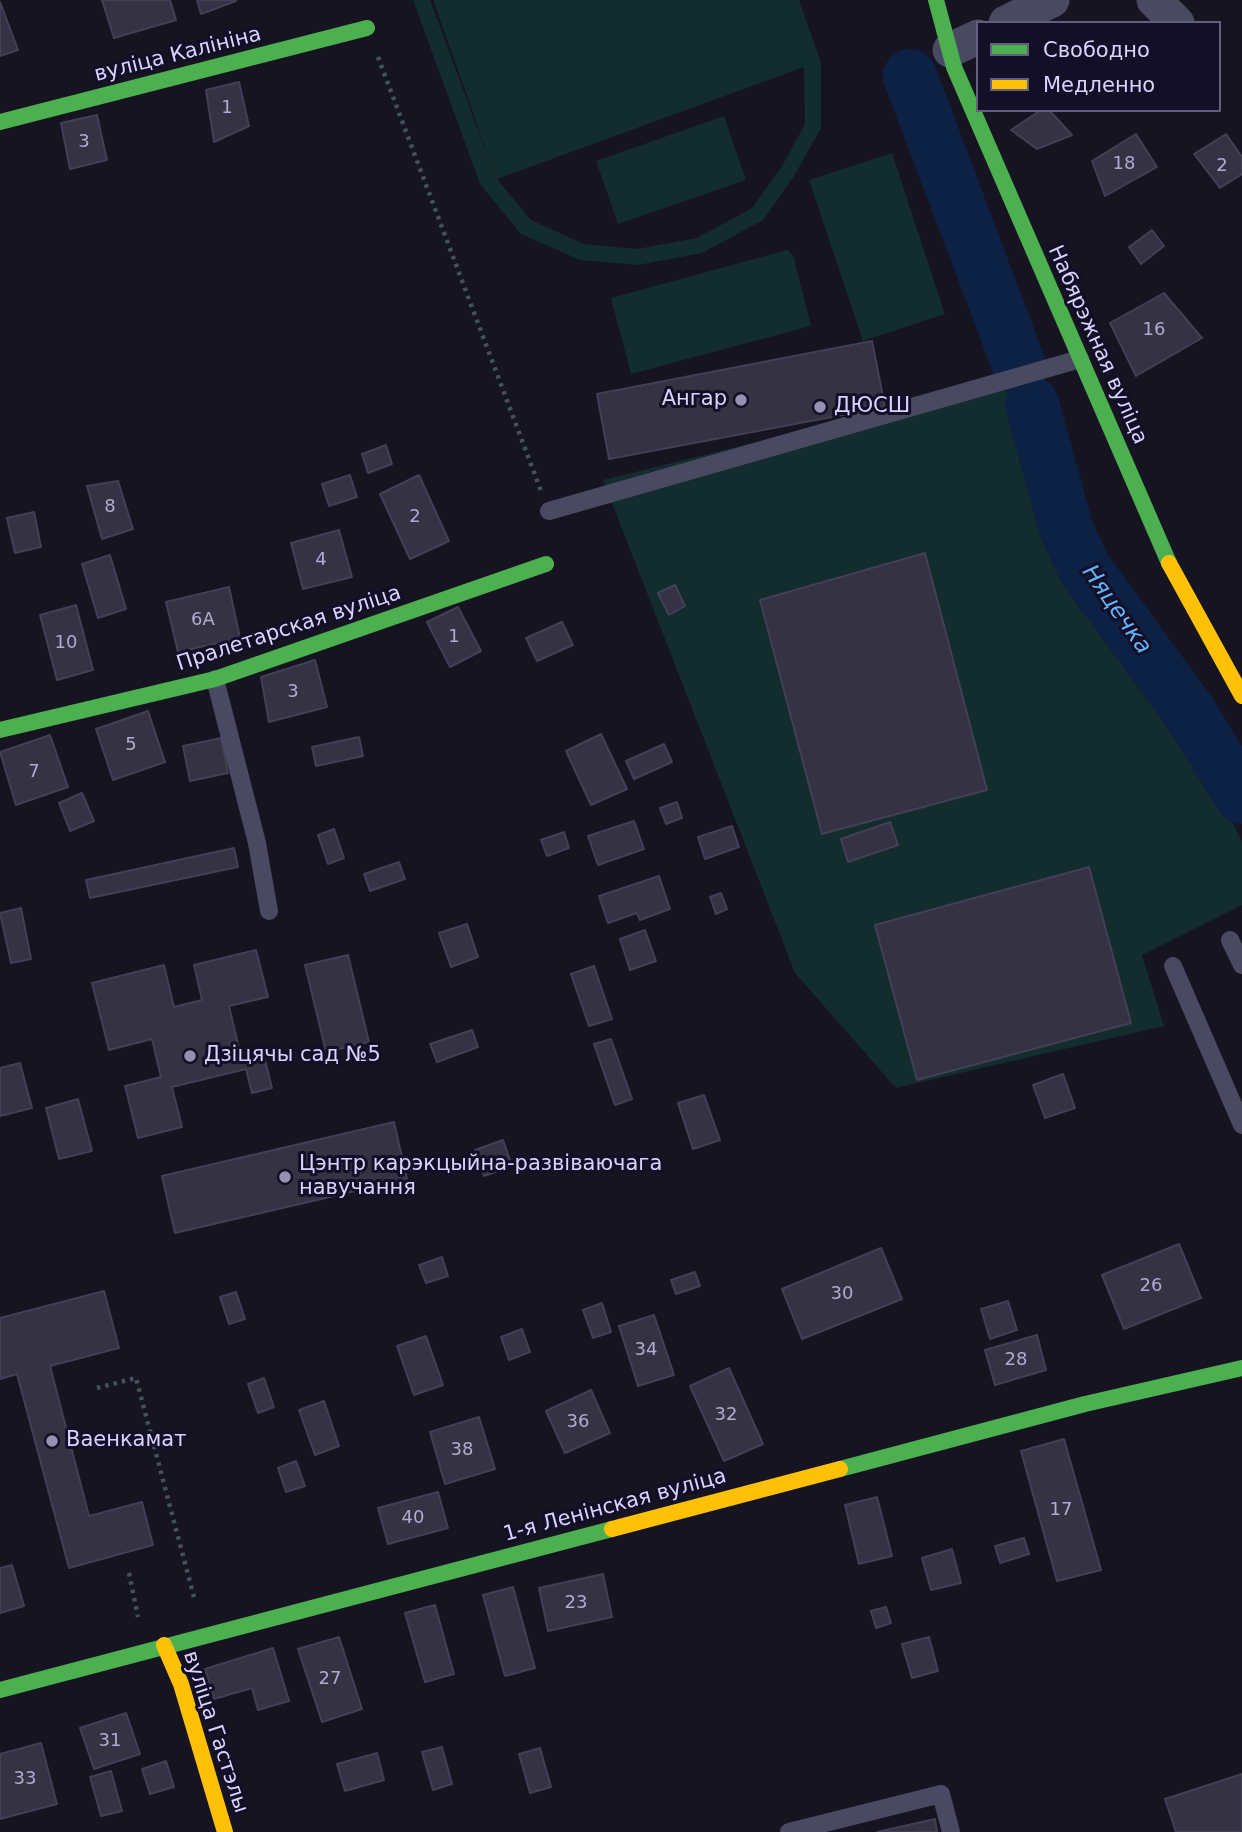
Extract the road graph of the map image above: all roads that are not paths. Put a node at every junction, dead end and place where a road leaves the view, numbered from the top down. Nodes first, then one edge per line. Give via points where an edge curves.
1 (936, 0) edge
2 (1052, 0) edge
3 (1154, 0) edge
4 (1010, 21) edge
5 (1175, 21) edge
6 (368, 28) road end
7 (964, 43) edge
8 (976, 76) edge
9 (989, 112) edge
10 (0, 122) edge
11 (1080, 359) junction
12 (548, 511) road end
13 (546, 564) dead end
14 (215, 679) junction
15 (1242, 696) edge
16 (0, 730) edge
17 (270, 911) dead end
18 (1230, 940) dead end
19 (1242, 965) edge
20 (1173, 966) dead end
21 (1237, 1097) edge
22 (1242, 1125) edge
23 (1242, 1368) edge
24 (164, 1645) junction
25 (0, 1690) edge
26 (225, 1832) edge
27 (789, 1832) edge
28 (951, 1832) edge

1 - 7 street, Набярэжная вуліца
2 - 4 street
3 - 5 street
6 - 10 street, вуліца Калініна
7 - 8 street, Набярэжная вуліца
9 - 11 street, Набярэжная вуліца
11 - 12 lane
11 - 15 street, Набярэжная вуліца via 1176,578
13 - 14 street, Пралетарская вуліца
14 - 16 street, Пралетарская вуліца
14 - 17 lane
18 - 19 lane
20 - 21 lane
21 - 22 lane
23 - 24 street, 1-я Ленінская вуліца via 1086,1404
24 - 25 street, 1-я Ленінская вуліца
24 - 26 street, вуліца Гастэлы via 181,1684
27 - 28 lane via 941,1794

